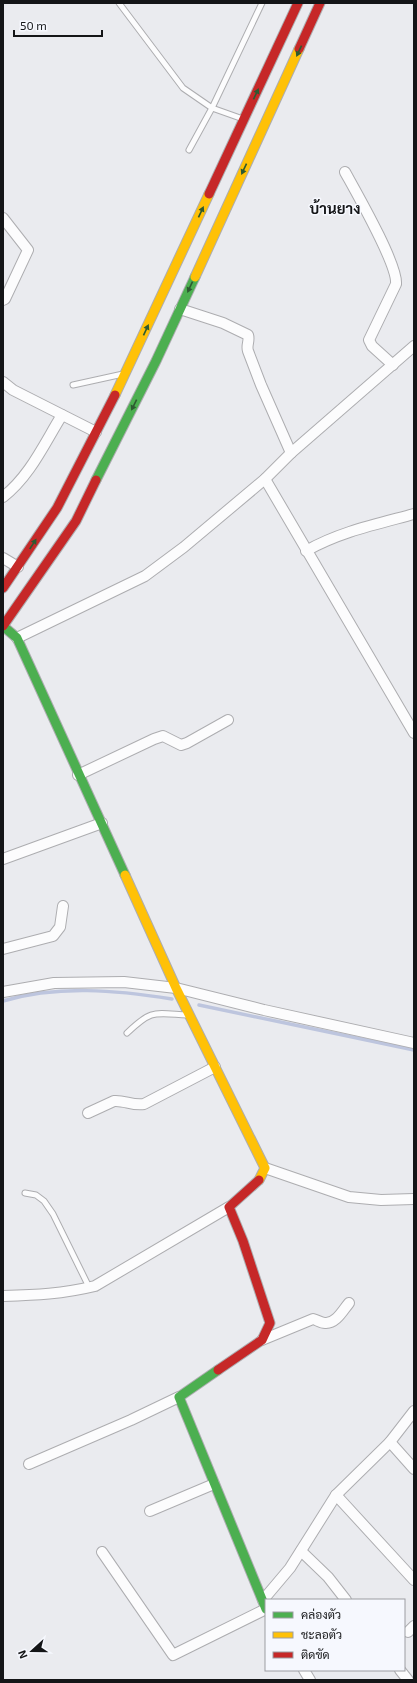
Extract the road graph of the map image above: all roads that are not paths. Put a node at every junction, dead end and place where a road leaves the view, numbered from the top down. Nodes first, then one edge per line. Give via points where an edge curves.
1 (119, 3) edge
2 (262, 3) edge
3 (298, 3) edge
4 (320, 3) edge
5 (327, 3) edge
6 (309, 29) junction
7 (212, 108) junction
8 (244, 119) junction
9 (189, 150) dead end
10 (345, 172) dead end
11 (3, 218) edge
12 (3, 300) edge
13 (180, 309) junction
14 (414, 346) edge
15 (146, 356) junction
16 (393, 365) junction
17 (126, 373) junction
18 (3, 382) edge
19 (73, 384) dead end
20 (62, 415) junction
21 (96, 432) junction
22 (291, 453) junction
23 (265, 479) junction
24 (3, 497) edge
25 (414, 514) edge
26 (306, 551) junction
27 (3, 558) edge
28 (18, 567) junction
29 (3, 588) edge
30 (3, 626) edge
31 (17, 638) junction
32 (228, 720) dead end
33 (414, 733) edge
34 (78, 775) junction
35 (102, 823) junction
36 (3, 859) edge
37 (63, 906) dead end
38 (3, 949) edge
39 (176, 988) junction
40 (3, 992) edge
41 (189, 1015) junction
42 (127, 1033) dead end
43 (414, 1043) edge
44 (215, 1067) junction
45 (88, 1113) dead end
46 (265, 1168) junction
47 (25, 1193) dead end
48 (413, 1199) edge
49 (229, 1207) junction
50 (414, 1209) edge
51 (89, 1288) junction
52 (3, 1296) edge
53 (349, 1302) dead end
54 (262, 1340) junction
55 (179, 1397) junction
56 (414, 1411) edge
57 (390, 1442) junction
58 (28, 1464) dead end
59 (414, 1467) edge
60 (214, 1484) junction
61 (336, 1495) junction
62 (150, 1511) dead end
63 (301, 1551) junction
64 (102, 1552) dead end
65 (414, 1580) edge
66 (270, 1599) edge
67 (345, 1599) edge
68 (265, 1606) edge
69 (305, 1671) edge
70 (401, 1671) edge
71 (310, 1680) edge
72 (408, 1680) edge

1 - 7 lane via 183,88
2 - 7 lane
8 -> 3 main road
4 - 6 main road
5 - 6 main road
6 -> 13 main road
7 - 8 lane
7 - 9 lane
15 -> 8 main road
10 - 16 street via 396,274 396,284 369,340
11 - 12 street via 28,250
13 - 15 main road
13 - 22 street via 223,323 248,335 246,347 250,358
14 - 16 street
15 - 17 main road
15 -> 30 main road via 76,521
16 - 22 street
17 - 19 lane
17 - 21 main road
18 - 20 street via 13,390
20 - 21 street
20 - 24 street via 26,474
28 -> 21 main road via 57,508
22 - 23 street
23 - 26 street
23 - 31 street via 145,576
25 - 26 street via 350,532
26 - 33 street
27 - 28 street
28 - 29 main road
30 - 31 main road
31 - 34 main road
32 - 34 street via 181,745 163,736 154,739
34 - 35 main road
35 - 36 street
35 - 39 main road
37 - 38 street via 60,927 53,936
39 - 40 street via 124,982 54,984
39 - 41 main road
39 - 43 street
41 - 42 lane via 155,1013 141,1020
41 - 44 main road
44 - 45 street via 144,1104 134,1105 116,1101
44 - 46 main road
46 - 48 street via 349,1197
46 - 49 main road via 260,1179
47 - 51 lane via 36,1195 44,1201
48 - 50 street
49 - 51 street
49 - 54 main road via 270,1323
51 - 52 street via 49,1295
53 - 54 street via 332,1322 324,1324 313,1319
54 - 55 main road
55 - 58 street
55 - 60 main road
56 - 57 street
57 - 59 street
57 - 61 street
60 - 62 street
60 - 68 main road
61 - 63 street
61 - 65 street
63 - 66 street
63 - 67 street via 328,1577
64 - 68 street via 173,1655
69 - 71 street
70 - 72 street

